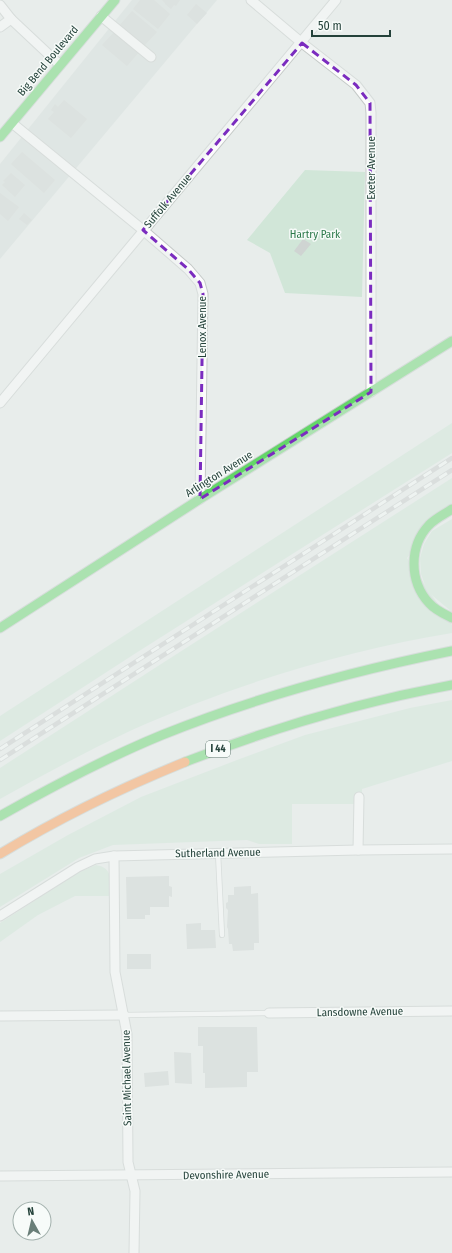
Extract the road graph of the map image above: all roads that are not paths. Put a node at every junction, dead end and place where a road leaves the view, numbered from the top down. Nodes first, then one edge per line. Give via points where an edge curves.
1 (115, 0) edge
2 (251, 0) edge
3 (336, 0) edge
4 (0, 5) edge
5 (101, 16) junction
6 (11, 19) junction
7 (0, 27) edge
8 (302, 43) junction
9 (151, 57) dead end
10 (60, 65) junction
11 (12, 123) junction
12 (0, 137) edge
13 (143, 230) junction
14 (452, 341) edge
15 (371, 392) junction
16 (0, 403) edge
17 (200, 500) junction
18 (451, 511) edge
19 (452, 618) edge
20 (0, 628) edge
21 (452, 651) edge
22 (452, 685) edge
23 (359, 797) dead end
24 (0, 816) edge
25 (452, 849) edge
26 (358, 850) junction
27 (218, 853) junction
28 (0, 854) edge
29 (114, 856) junction
30 (0, 916) edge
31 (222, 935) dead end
32 (452, 1011) edge
33 (269, 1013) joint
34 (124, 1015) junction
35 (0, 1016) edge
36 (452, 1172) edge
37 (0, 1176) edge
38 (131, 1176) junction
39 (134, 1253) edge

1 - 5 main road, Big Bend Boulevard
2 - 8 street, Exeter Avenue
3 - 8 street, Suffolk Avenue
4 - 6 street
5 - 9 street
5 - 10 main road, Big Bend Boulevard
6 - 7 street
6 - 10 street
8 - 13 street, Suffolk Avenue
8 - 15 street, Exeter Avenue via 356,85 370,103
10 - 11 main road, Big Bend Boulevard
11 - 12 main road, Big Bend Boulevard
11 - 13 street, Lenox Avenue
13 - 16 street, Suffolk Avenue
13 - 17 street, Lenox Avenue via 188,269 200,283 203,294
14 - 15 main road, Arlington Avenue
15 - 17 main road, Arlington Avenue
17 - 20 main road, Arlington Avenue
18 - 19 main road via 430,524 422,535 414,551 413,567 417,585 427,601
21 - 24 main road via 328,679 218,714 112,758
22 - 28 main road, I 44 via 319,716 208,753 104,798
23 - 26 street
25 - 26 street, Sutherland Avenue
26 - 27 street, Sutherland Avenue
27 - 29 street, Sutherland Avenue
27 - 31 lane
29 - 30 street, Sutherland Avenue via 95,859 78,867
29 - 34 street, Saint Michael Avenue via 115,972
32 - 33 street, Lansdowne Avenue
33 - 34 lane
34 - 35 street
34 - 38 street, Saint Michael Avenue via 127,1034 128,1162
36 - 38 street, Devonshire Avenue
37 - 38 street, Devonshire Avenue
38 - 39 street, Saint Michael Avenue via 135,1191

